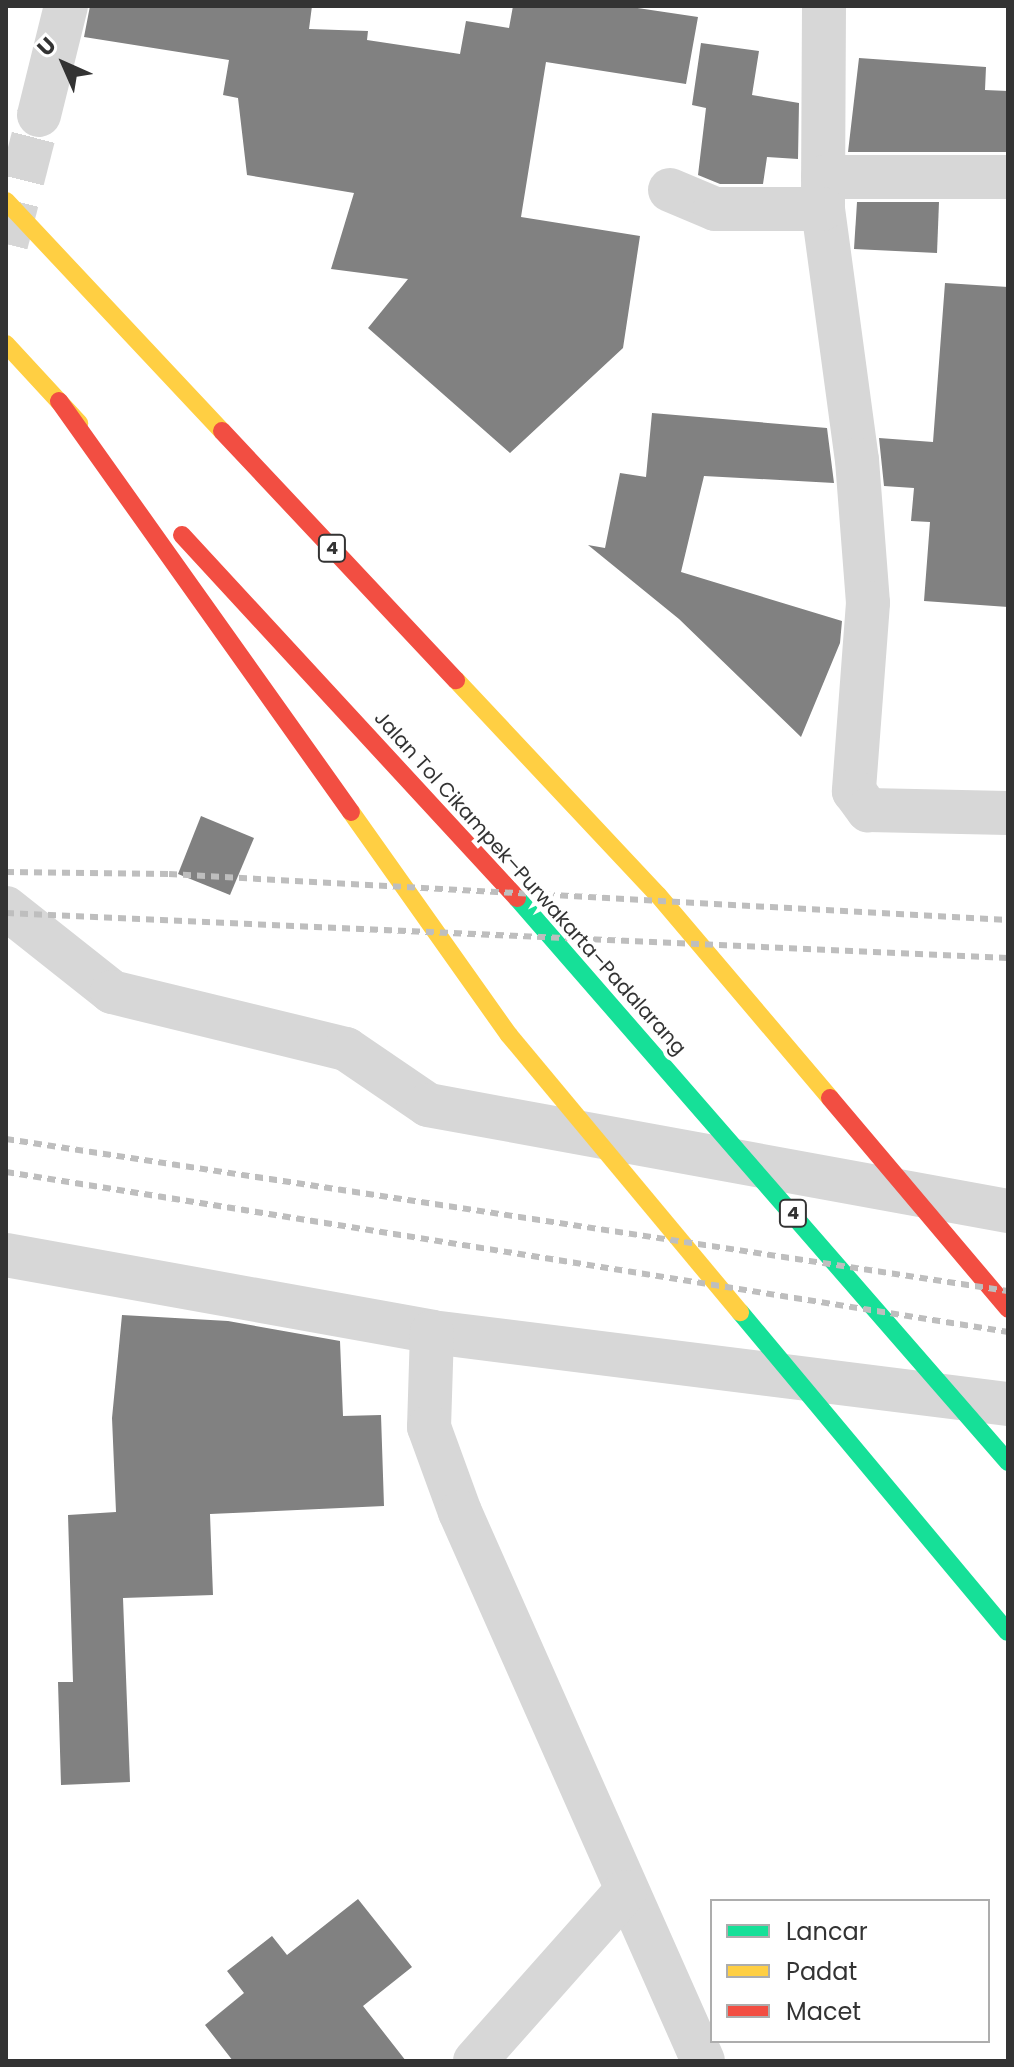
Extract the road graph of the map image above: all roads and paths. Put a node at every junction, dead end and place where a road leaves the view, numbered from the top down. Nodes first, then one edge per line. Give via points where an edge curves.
1 (66, 6) edge
2 (824, 6) edge
3 (39, 115) tunnel mouth
4 (1008, 177) edge
5 (670, 190) dead end
6 (823, 193) junction
7 (6, 201) edge
8 (6, 344) edge
9 (59, 401) junction
10 (1008, 813) edge
11 (6, 908) edge
12 (1008, 1211) edge
13 (6, 1255) edge
14 (1008, 1309) edge
15 (432, 1332) junction
16 (1008, 1404) edge
17 (1008, 1462) edge
18 (1008, 1632) edge
19 (625, 1892) junction
20 (475, 2061) edge
21 (703, 2061) edge

1 - 3 street
2 - 6 street
4 - 6 street
5 - 6 street via 715,209
6 - 10 street via 857,460 868,603 854,791 868,810
7 - 14 highway, 4 via 658,895
8 - 9 highway, Jalan Tol Cikampek–Purwakarta–Padalarang / 4
9 - 17 highway, Jalan Tol Cikampek–Purwakarta–Padalarang / 4 via 578,964
9 - 18 highway via 509,1035 983,1594
11 - 12 street via 112,992 346,1049 428,1105
13 - 15 street
15 - 16 street
15 - 19 street via 429,1427
19 - 20 street
19 - 21 street

